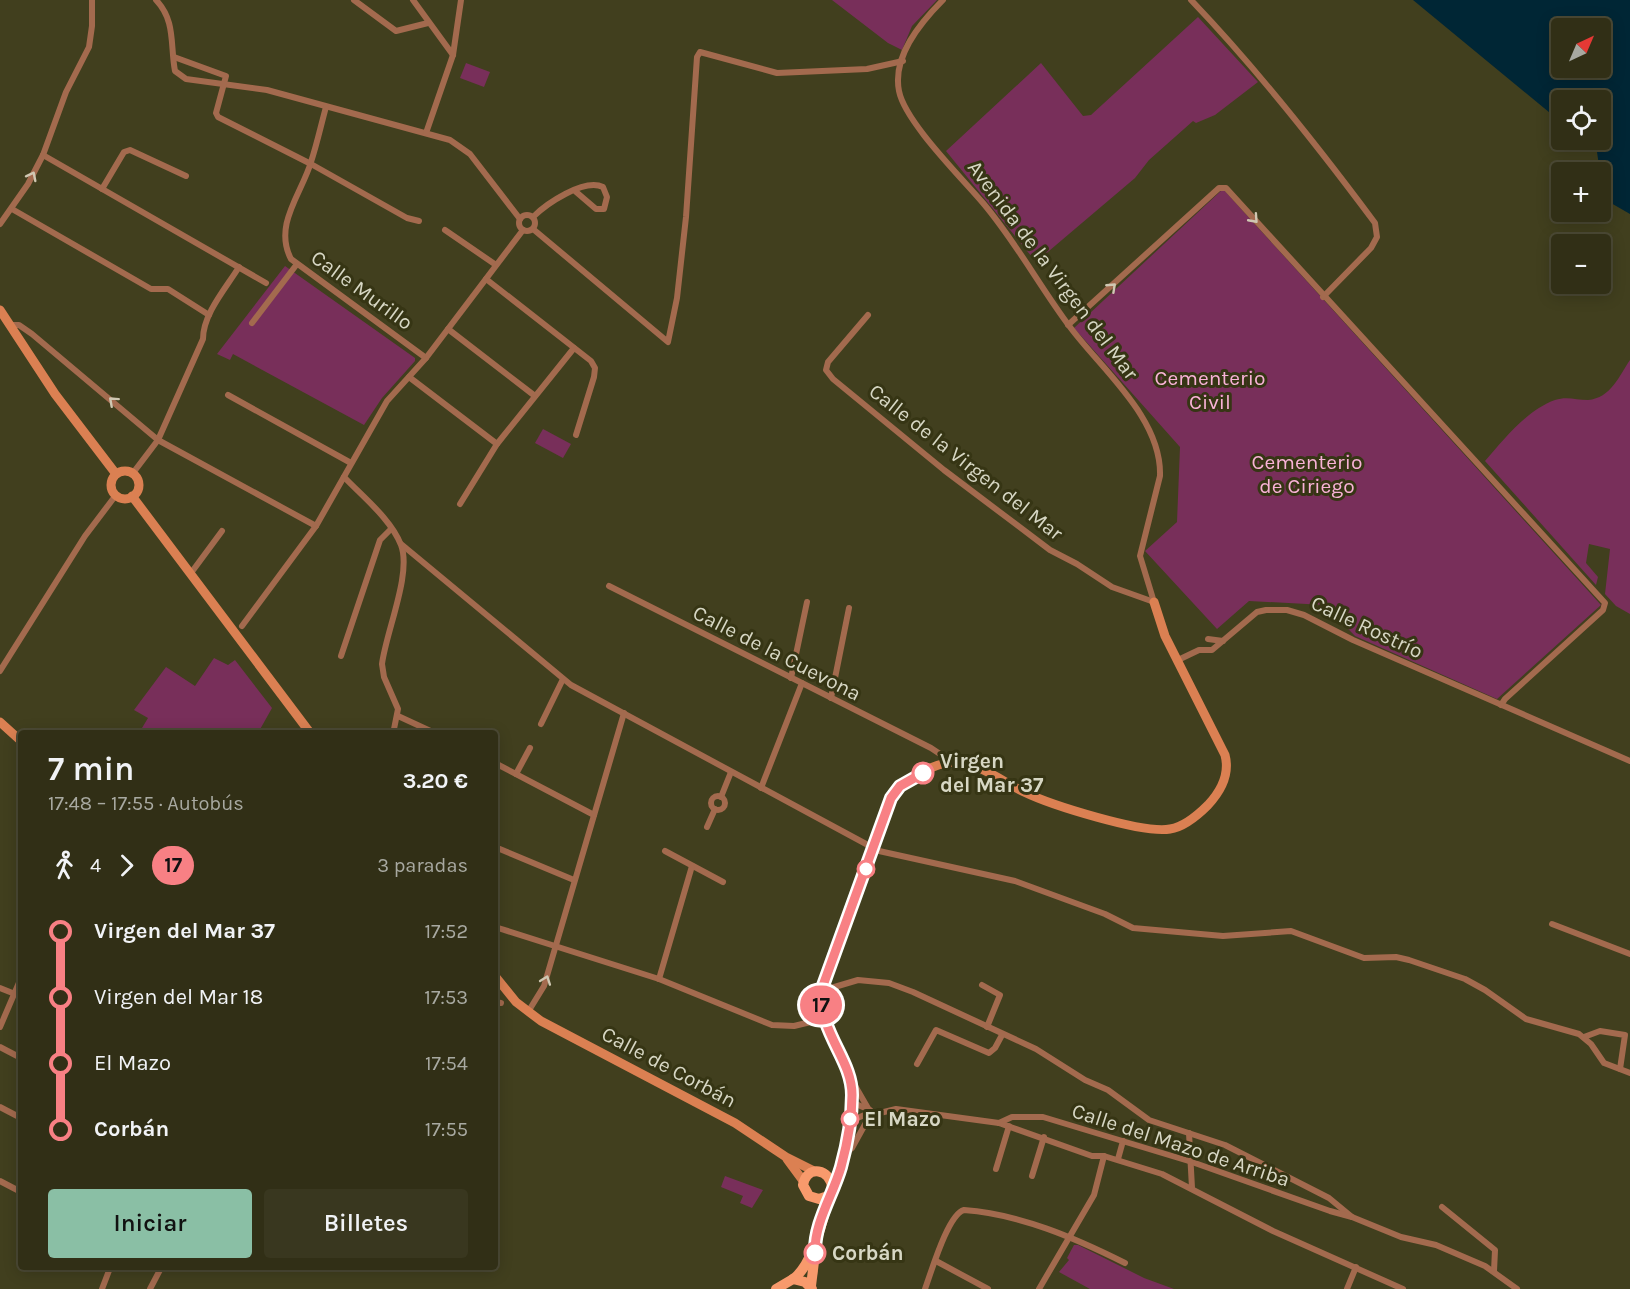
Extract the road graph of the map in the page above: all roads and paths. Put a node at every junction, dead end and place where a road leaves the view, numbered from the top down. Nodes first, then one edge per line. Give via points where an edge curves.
1 (93, 0) edge
2 (156, 0) edge
3 (354, 0) edge
4 (413, 0) edge
5 (461, 0) edge
6 (943, 0) edge
7 (1191, 0) edge
8 (428, 23) junction
9 (453, 55) junction
10 (174, 57) junction
11 (903, 61) junction
12 (222, 85) junction
13 (326, 107) junction
14 (426, 133) junction
15 (43, 155) junction
16 (311, 164) junction
17 (186, 176) dead end
18 (102, 189) junction
19 (575, 191) junction
20 (12, 209) junction
21 (533, 217) junction
22 (520, 219) junction
23 (419, 221) dead end
24 (0, 224) edge
25 (532, 229) junction
26 (445, 230) dead end
27 (523, 230) junction
28 (297, 264) junction
29 (496, 265) junction
30 (238, 267) junction
31 (486, 279) junction
32 (266, 283) dead end
33 (1323, 297) junction
34 (0, 310) edge
35 (209, 315) junction
36 (868, 315) dead end
37 (252, 323) dead end
38 (9, 325) junction
39 (1068, 325) junction
40 (448, 329) junction
41 (574, 348) junction
42 (426, 358) junction
43 (410, 377) junction
44 (228, 395) dead end
45 (535, 396) junction
46 (576, 435) dead end
47 (158, 440) junction
48 (497, 444) junction
49 (351, 463) junction
50 (133, 473) junction
51 (116, 474) junction
52 (344, 477) junction
53 (116, 495) junction
54 (132, 496) junction
55 (460, 504) dead end
56 (316, 526) junction
57 (392, 529) junction
58 (222, 531) dead end
59 (401, 544) junction
60 (422, 562) junction
61 (405, 566) junction
62 (191, 573) junction
63 (609, 586) dead end
64 (807, 602) dead end
65 (1154, 602) junction
66 (849, 608) dead end
67 (242, 626) dead end
68 (1208, 639) dead end
69 (1224, 641) junction
70 (340, 656) dead end
71 (1178, 660) junction
72 (0, 671) edge
73 (791, 678) junction
74 (563, 679) junction
75 (802, 683) junction
76 (831, 698) junction
77 (1501, 705) junction
78 (624, 713) junction
79 (398, 716) junction
80 (0, 722) edge
81 (541, 724) dead end
82 (308, 730) edge
83 (394, 730) edge
84 (428, 730) edge
85 (18, 738) edge
86 (530, 748) dead end
87 (931, 748) junction
88 (1630, 761) edge
89 (952, 762) junction
90 (498, 765) edge
91 (935, 768) junction
92 (731, 772) junction
93 (516, 774) junction
94 (761, 788) junction
95 (594, 815) junction
96 (707, 827) dead end
97 (498, 848) edge
98 (873, 848) junction
99 (665, 851) dead end
100 (692, 866) junction
101 (574, 880) junction
102 (723, 882) dead end
103 (1552, 924) dead end
104 (498, 927) edge
105 (556, 946) junction
106 (1630, 954) edge
107 (498, 979) edge
108 (659, 979) junction
109 (982, 985) dead end
110 (18, 986) edge
111 (0, 988) edge
112 (821, 991) junction
113 (15, 994) junction
114 (530, 1014) junction
115 (823, 1019) junction
116 (0, 1027) edge
117 (987, 1027) junction
118 (1002, 1035) junction
119 (1584, 1037) junction
120 (0, 1047) edge
121 (18, 1056) edge
122 (917, 1064) dead end
123 (1620, 1070) junction
124 (1630, 1073) edge
125 (848, 1074) junction
126 (851, 1102) junction
127 (0, 1107) edge
128 (869, 1110) junction
129 (883, 1111) junction
130 (18, 1116) edge
131 (850, 1120) junction
132 (999, 1124) junction
133 (1009, 1126) junction
134 (1189, 1132) junction
135 (1044, 1137) junction
136 (1123, 1141) junction
137 (1104, 1156) junction
138 (786, 1157) junction
139 (842, 1157) junction
140 (1118, 1159) junction
141 (1192, 1162) junction
142 (996, 1169) dead end
143 (818, 1171) junction
144 (1032, 1176) dead end
145 (0, 1181) edge
146 (804, 1182) junction
147 (1192, 1188) junction
148 (18, 1190) edge
149 (830, 1190) junction
150 (813, 1198) junction
151 (1442, 1207) dead end
152 (1352, 1217) junction
153 (821, 1219) junction
154 (1069, 1236) junction
155 (815, 1246) junction
156 (936, 1261) junction
157 (1125, 1263) dead end
158 (1356, 1267) junction
159 (109, 1270) edge
160 (160, 1270) edge
161 (1494, 1271) junction
162 (793, 1279) junction
163 (1385, 1281) junction
164 (811, 1288) edge
165 (102, 1289) edge
166 (150, 1289) edge
167 (776, 1289) edge
168 (925, 1289) edge
169 (988, 1289) edge
170 (1039, 1289) edge
171 (1347, 1289) edge
172 (1381, 1289) edge
173 (1403, 1289) edge
174 (1517, 1289) edge

1 - 15 street via 88,47
2 - 10 street via 173,33
3 - 8 street via 396,31
4 - 8 street
5 - 9 street
6 - 11 street, Avenida de la Virgen del Mar via 919,25
7 - 33 street via 1262,77 1375,223 1377,237 1371,248
8 - 9 street
9 - 14 street
10 - 12 street via 175,71 186,78
10 - 12 street via 226,76
11 - 25 street via 867,69 777,73 700,52 684,240 668,342
11 - 39 street, Avenida de la Virgen del Mar via 899,90 909,112 991,213
12 - 13 street via 243,85
12 - 16 street via 218,117
13 - 14 street
13 - 16 street, Calle Murillo
14 - 22 street via 463,147
15 - 18 street
20 -> 15 street
16 - 23 street
16 - 28 street, Calle Murillo via 295,195 284,242
17 - 18 street via 130,150 124,152
18 - 30 street
19 - 19 street via 596,209 604,208 607,197 603,187 592,185
19 - 21 street via 554,199
20 - 24 street
20 - 35 street via 151,289 168,289
21 - 22 street via 526,215
21 - 25 street
22 - 27 street
25 - 27 street
26 - 29 street
27 - 29 street
28 - 37 street
28 - 42 street, Calle Murillo
29 - 31 street
30 - 32 street
30 - 35 street
31 - 40 street
31 - 41 street
39 -> 33 street via 1223,186
33 - 77 street via 1605,603 1603,610
34 - 38 main road
35 - 47 street via 203,339
36 - 65 street, Calle de la Virgen del Mar via 831,356 826,370 833,379 1050,550 1112,587
47 -> 38 street via 32,334 19,325
38 - 51 main road
39 - 65 street, Avenida de la Virgen del Mar via 1129,398 1158,453 1158,489 1140,556
40 - 42 street
40 - 45 street
41 - 45 street
41 - 46 street via 595,368
42 - 43 street
43 - 48 street
43 - 49 street via 387,401
44 - 49 street
45 - 48 street
47 - 50 street
47 - 56 street
48 - 55 street
49 - 52 street
50 - 51 main road
50 - 54 main road via 139,485
51 - 53 main road via 111,482
52 - 56 street
52 - 57 street
53 - 54 main road
53 - 72 street via 85,536
54 - 62 main road
56 - 67 street
57 - 59 street
57 - 70 street via 380,540
58 - 62 street
59 - 60 street
59 - 61 street
60 - 61 street
60 - 74 street
61 - 79 street via 382,664
62 - 82 main road
63 - 73 street, Calle de la Cuevona
64 - 73 street
65 - 71 main road, Avenida de la Virgen del Mar
66 - 76 street
68 - 69 street
69 - 71 street, Calle Rostrío via 1212,650 1199,650
69 - 77 street, Calle Rostrío via 1257,612 1287,610
71 - 89 main road, Avenida de la Virgen del Mar via 1227,764 1224,782 1209,804 1180,826 1161,830 1053,805 965,763
73 - 75 street, Calle de la Cuevona
74 - 78 street
74 - 81 street
75 - 76 street, Calle de la Cuevona
75 - 94 street
76 - 87 street, Calle de la Cuevona
77 - 88 street, Calle Rostrío
78 - 92 street
78 - 95 street
79 - 83 street
79 - 84 street
80 - 85 main road
86 - 93 street
87 - 89 street, Calle de la Cuevona
87 - 91 street via 937,754
89 - 91 main road
90 - 93 street
91 - 98 main road via 896,791
92 - 94 street
92 - 96 street via 721,797 711,800 715,809
93 - 95 street
94 - 98 street
95 - 101 street
97 - 101 street
98 - 112 main road
98 - 119 street via 1015,881 1133,928 1223,936 1291,931 1364,958 1396,957 1485,990 1526,1018
99 - 100 street
100 - 102 street
100 - 108 street
101 - 105 street
103 - 106 street
104 - 105 street
105 - 108 street
114 -> 105 street via 544,986
107 - 114 main road, Calle de Corbán
108 - 115 street via 772,1025 794,1026
109 - 117 street via 1000,994
110 - 113 street
111 - 113 street
112 - 115 main road
112 - 117 street, Calle del Mazo de Arriba via 858,980 889,983
113 - 116 street
114 - 138 main road, Calle de Corbán via 735,1123
115 - 125 main road
117 - 118 street, Calle del Mazo de Arriba
118 - 122 street via 989,1053 936,1030
118 - 134 street, Calle del Mazo de Arriba via 1036,1049 1108,1090 1149,1120
119 - 123 street via 1604,1063
119 - 123 street via 1600,1031 1626,1035
120 - 121 street
123 - 124 street
125 - 126 main road
125 - 128 street
126 - 128 street
126 - 131 main road
127 - 130 street
128 - 129 street
128 - 131 street
129 - 132 street via 912,1110
129 - 139 street via 868,1119 852,1148
131 - 139 main road
132 - 133 street
132 - 136 street, Calle del Mazo de Arriba via 1012,1118 1043,1118
133 - 135 street
133 - 142 street
134 - 141 street
134 - 152 street, Calle del Mazo de Arriba via 1225,1145 1295,1180 1329,1198
135 - 137 street via 1092,1156
135 - 144 street
136 - 140 street
136 - 141 street, Calle del Mazo de Arriba
137 - 140 street
137 - 154 street via 1094,1195
138 - 143 main road, Calle de Corbán
138 - 146 main road, Calle de Corbán
139 - 143 main road via 833,1168
139 - 149 main road
140 - 147 street via 1162,1173
141 - 147 street
141 - 152 street, Calle del Mazo de Arriba
143 - 146 main road
143 - 149 main road
145 - 148 street
146 - 150 main road via 804,1189
147 - 158 street via 1256,1223
149 - 150 main road
149 - 153 main road
150 - 153 main road
151 - 161 street via 1495,1250
152 - 161 street, Calle del Mazo de Arriba via 1401,1237 1436,1245
153 - 155 main road
154 - 156 street via 980,1211 959,1211
154 - 157 street
154 - 170 street
155 - 162 main road via 801,1273
155 - 164 main road
156 - 168 street
156 - 169 street
158 - 163 street
158 - 171 street
159 - 165 street
160 - 166 street
161 - 174 street, Calle del Mazo de Arriba
162 - 164 main road
162 - 167 main road
163 - 172 street
163 - 173 street

